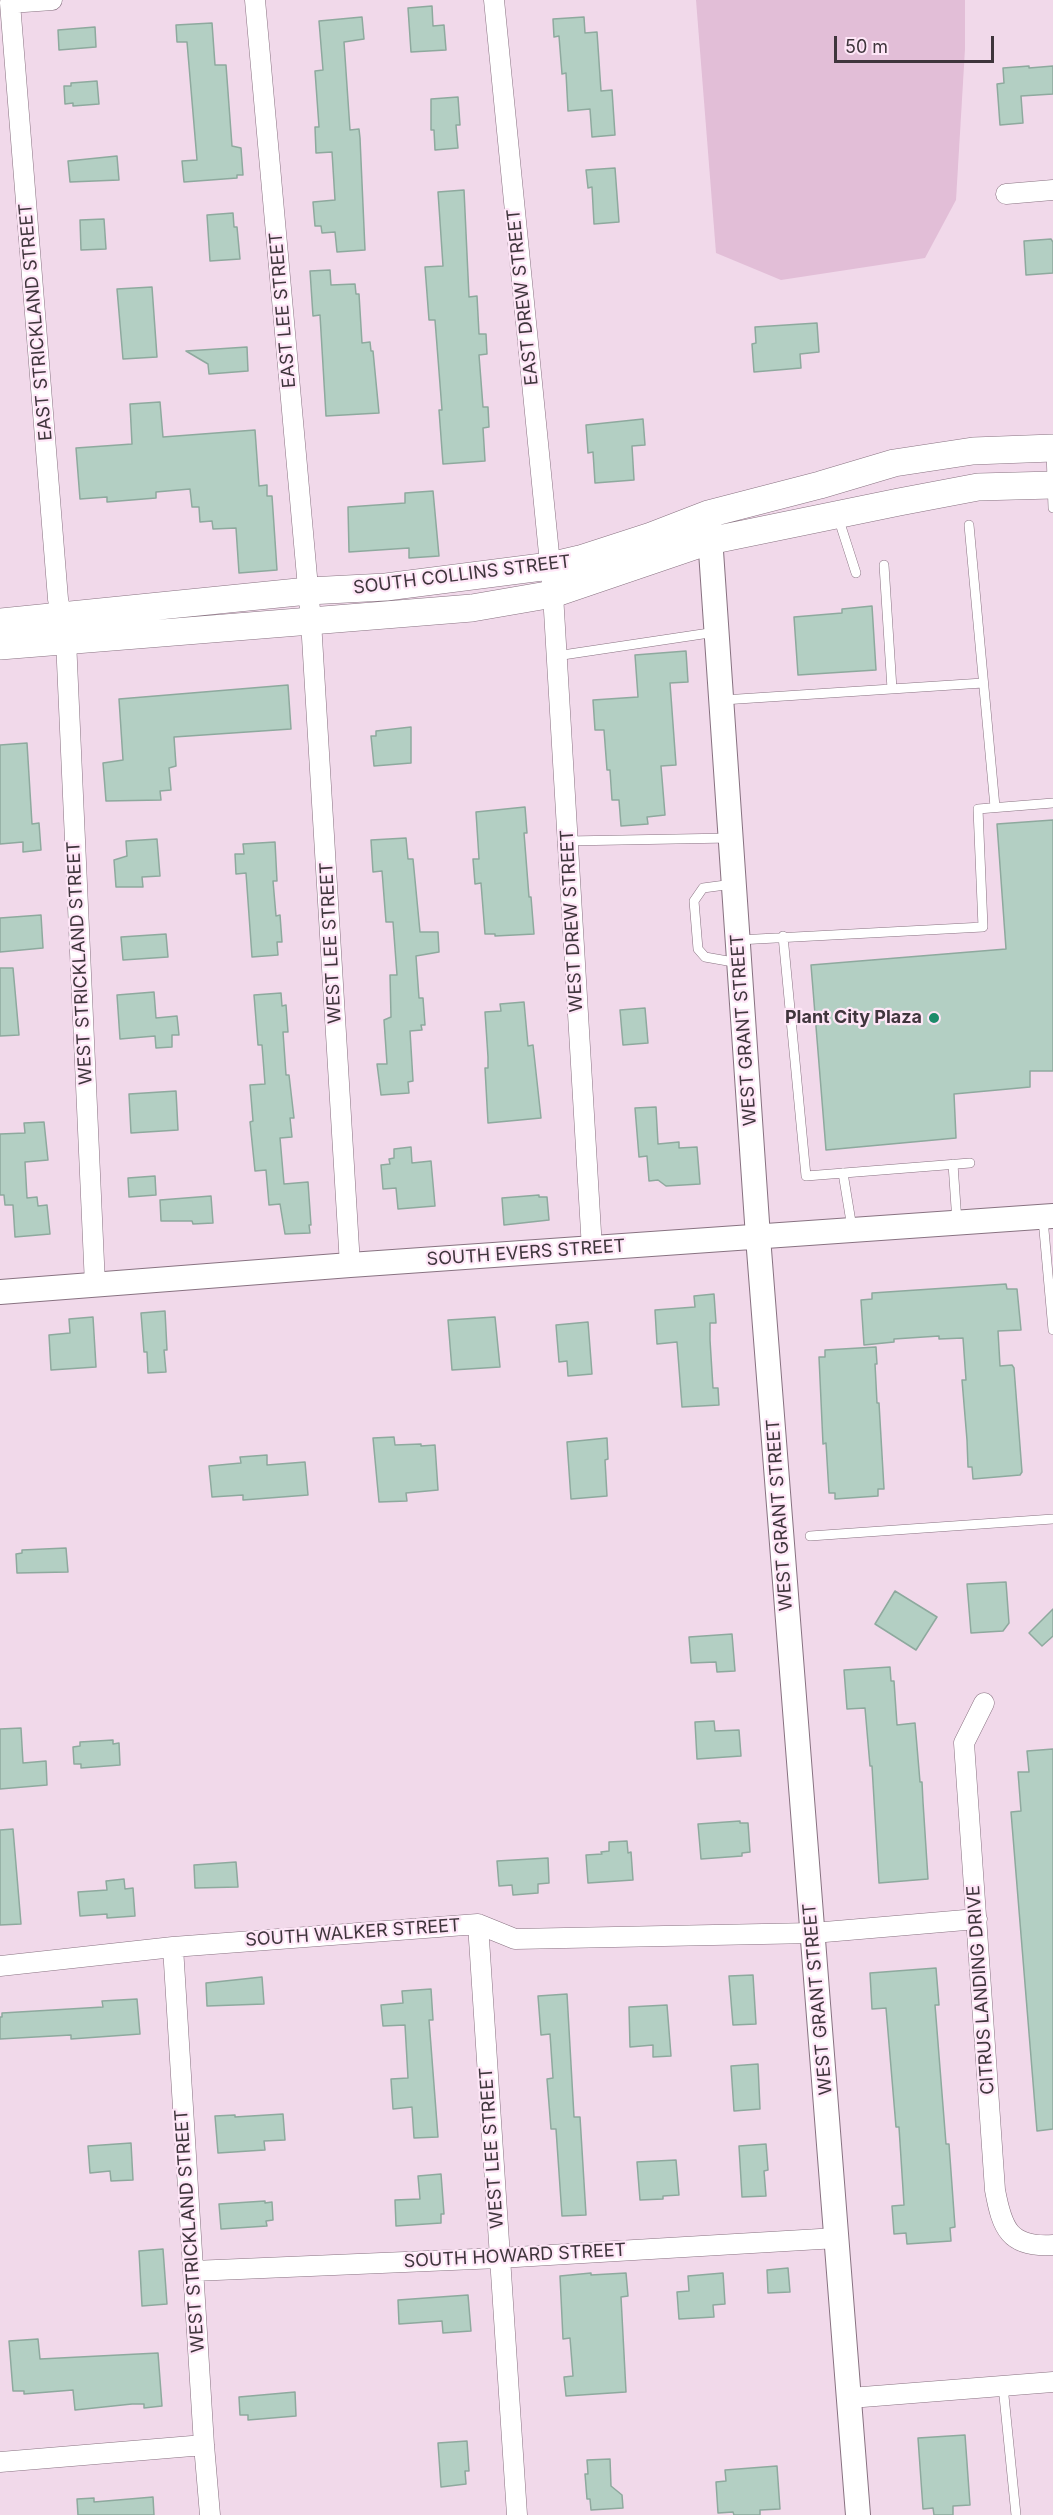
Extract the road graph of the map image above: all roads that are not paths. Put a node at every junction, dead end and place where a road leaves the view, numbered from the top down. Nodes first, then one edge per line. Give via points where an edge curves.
1 (52, 0) edge
2 (255, 0) edge
3 (494, 0) edge
4 (1053, 190) edge
5 (1006, 194) dead end
6 (1052, 448) edge
7 (894, 463) junction
8 (1052, 493) edge
9 (708, 514) junction
10 (838, 515) junction
11 (969, 525) dead end
12 (709, 541) junction
13 (884, 565) dead end
14 (550, 566) junction
15 (856, 573) dead end
16 (308, 591) junction
17 (553, 594) junction
18 (311, 621) junction
19 (0, 622) edge
20 (63, 629) junction
21 (716, 632) junction
22 (0, 646) edge
23 (556, 656) junction
24 (984, 683) junction
25 (892, 689) junction
26 (720, 700) junction
27 (1053, 803) edge
28 (995, 807) junction
29 (730, 838) junction
30 (567, 841) junction
31 (733, 884) junction
32 (783, 936) junction
33 (738, 951) junction
34 (970, 1163) dead end
35 (953, 1164) junction
36 (843, 1173) junction
37 (1048, 1216) edge
38 (957, 1223) junction
39 (852, 1230) junction
40 (758, 1237) junction
41 (592, 1249) junction
42 (350, 1265) junction
43 (95, 1285) junction
44 (0, 1292) edge
45 (1053, 1330) edge
46 (1053, 1519) edge
47 (810, 1536) dead end
48 (984, 1703) dead end
49 (976, 1919) junction
50 (478, 1924) junction
51 (813, 1933) junction
52 (173, 1947) junction
53 (0, 1966) edge
54 (837, 2238) junction
55 (1053, 2245) edge
56 (499, 2258) junction
57 (193, 2271) junction
58 (1053, 2382) edge
59 (1003, 2386) junction
60 (850, 2398) junction
61 (204, 2445) junction
62 (0, 2462) edge
63 (210, 2515) edge
64 (517, 2515) edge
65 (858, 2515) edge
66 (1016, 2515) edge

1 - 20 street, EAST STRICKLAND STREET via 10,3
2 - 16 street, EAST LEE STREET
3 - 14 street, EAST DREW STREET
4 - 5 street
6 - 7 main road, SOUTH COLLINS STREET via 973,452
6 - 8 lane
7 - 9 main road, SOUTH COLLINS STREET
7 - 12 main road via 814,499 732,528
8 - 10 main road, SOUTH COLLINS STREET via 978,488
9 - 12 street, WEST GRANT STREET
9 - 14 main road, SOUTH COLLINS STREET via 651,536
10 - 12 main road, SOUTH COLLINS STREET
10 - 15 lane
11 - 24 lane
12 - 17 main road, SOUTH COLLINS STREET
12 - 21 street, WEST GRANT STREET
13 - 25 lane
14 - 16 main road, SOUTH COLLINS STREET via 386,587
14 - 17 street, EAST DREW STREET
16 - 18 street, EAST LEE STREET
16 - 20 main road, SOUTH COLLINS STREET
17 - 18 main road, SOUTH COLLINS STREET via 472,608
17 - 23 street, WEST DREW STREET
18 - 20 main road, SOUTH COLLINS STREET
18 - 42 street, WEST LEE STREET
19 - 20 main road, SOUTH COLLINS STREET
20 - 22 main road, SOUTH COLLINS STREET
20 - 43 street, WEST STRICKLAND STREET
21 - 23 lane
21 - 26 street, WEST GRANT STREET
23 - 30 street, WEST DREW STREET
24 - 25 lane
24 - 28 lane
25 - 26 lane
26 - 29 street, WEST GRANT STREET
27 - 28 lane
28 - 32 lane via 978,809 983,927
29 - 30 lane
29 - 31 street, WEST GRANT STREET
30 - 41 street, WEST DREW STREET
31 - 33 street, WEST GRANT STREET
31 - 33 lane via 703,888 694,901 698,949 705,957 716,960
32 - 33 lane
32 - 36 lane via 806,1176
33 - 40 street, WEST GRANT STREET
34 - 35 lane
35 - 36 lane
35 - 38 lane
36 - 39 lane
37 - 38 street, SOUTH EVERS STREET
37 - 45 lane
38 - 39 street, SOUTH EVERS STREET
39 - 40 street, SOUTH EVERS STREET
40 - 41 street, SOUTH EVERS STREET
40 - 51 street, WEST GRANT STREET
41 - 42 street, SOUTH EVERS STREET
42 - 43 street, SOUTH EVERS STREET
43 - 44 street, SOUTH EVERS STREET
46 - 47 lane
48 - 49 street, CITRUS LANDING DRIVE via 964,1743
49 - 51 street, SOUTH WALKER STREET
49 - 55 street, CITRUS LANDING DRIVE via 999,2213 1008,2233 1039,2246
50 - 51 street, SOUTH WALKER STREET via 515,1939
50 - 52 street, SOUTH WALKER STREET
50 - 56 street, WEST LEE STREET
51 - 54 street, WEST GRANT STREET
52 - 53 street, SOUTH WALKER STREET
52 - 57 street, WEST STRICKLAND STREET
54 - 56 street, SOUTH HOWARD STREET
54 - 60 street, WEST GRANT STREET
56 - 57 street, SOUTH HOWARD STREET
56 - 64 street, WEST LEE STREET
57 - 61 street, WEST STRICKLAND STREET
58 - 59 street
59 - 60 street
59 - 66 lane
60 - 65 street, WEST GRANT STREET
61 - 62 street
61 - 63 street, WEST STRICKLAND STREET

